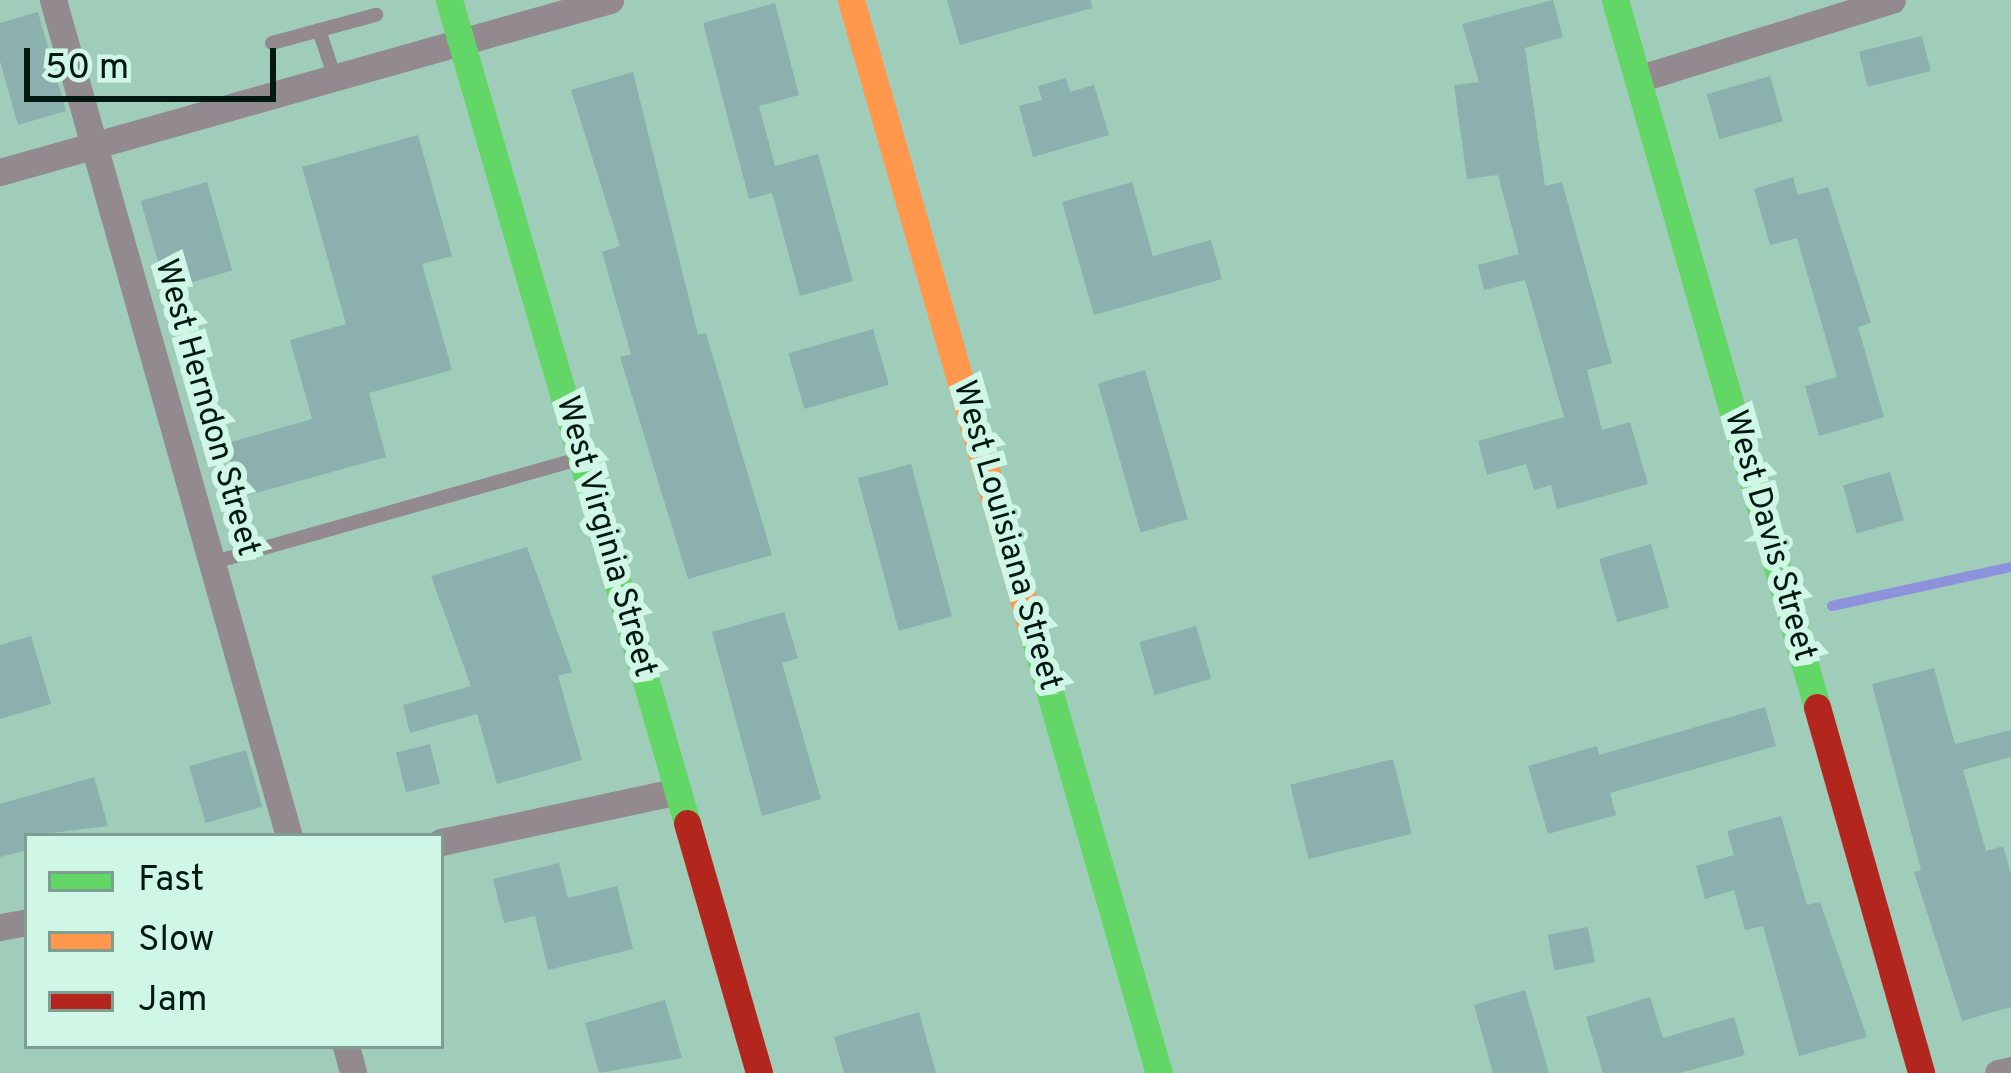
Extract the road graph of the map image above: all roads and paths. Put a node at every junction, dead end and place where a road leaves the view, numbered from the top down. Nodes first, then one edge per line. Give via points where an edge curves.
1 (52, 0) edge
2 (449, 0) edge
3 (610, 0) edge
4 (851, 0) edge
5 (1615, 0) edge
6 (1892, 0) edge
7 (376, 15) dead end
8 (319, 30) junction
9 (272, 43) dead end
10 (461, 43) junction
11 (335, 78) junction
12 (1638, 79) junction
13 (95, 145) junction
14 (0, 172) edge
15 (581, 458) junction
16 (211, 563) junction
17 (678, 791) junction
18 (288, 833) edge
19 (444, 841) edge
20 (2011, 1070) edge
21 (759, 1073) edge
22 (1159, 1073) edge
23 (1921, 1073) edge
24 (1998, 1073) edge

1 - 13 street, West Herndon Street
2 - 10 main road, West Virginia Street
3 - 10 street
4 - 22 main road, West Louisiana Street
5 - 12 main road, West Davis Street
6 - 12 street
7 - 8 lane
8 - 9 lane
8 - 11 lane
10 - 11 street
10 - 15 main road, West Virginia Street
11 - 13 street
12 - 23 main road, West Davis Street
13 - 14 street
13 - 16 street, West Herndon Street
15 - 16 lane
15 - 17 main road, West Virginia Street
16 - 18 street, West Herndon Street
17 - 19 street
17 - 21 main road, West Virginia Street
20 - 24 street

